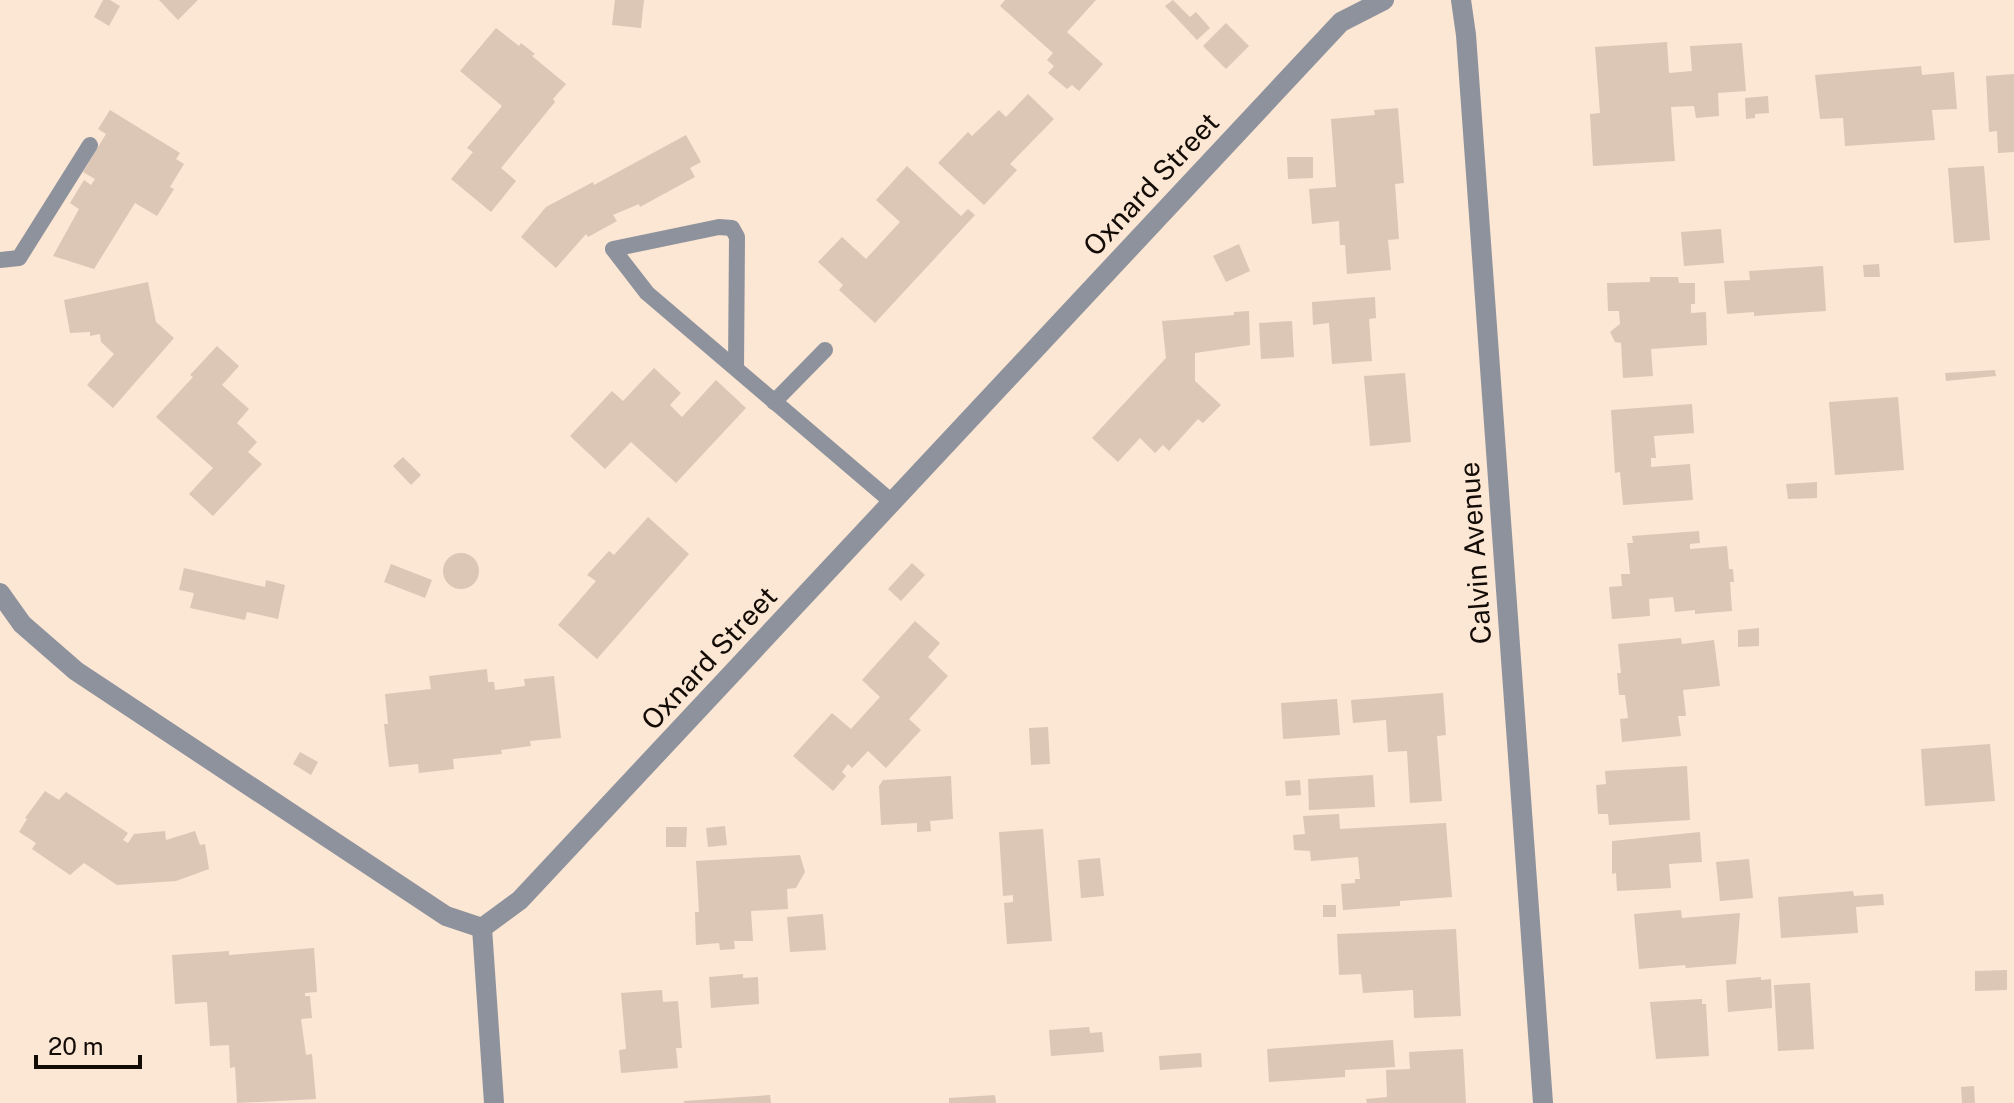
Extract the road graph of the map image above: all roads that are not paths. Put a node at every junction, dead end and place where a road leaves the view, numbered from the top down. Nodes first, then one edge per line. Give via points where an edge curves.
1 (1384, 0) edge
2 (1461, 0) edge
3 (90, 145) dead end
4 (0, 260) edge
5 (825, 350) dead end
6 (736, 369) junction
7 (774, 402) junction
8 (892, 502) junction
9 (0, 593) edge
10 (482, 928) junction
11 (494, 1103) edge
12 (1543, 1103) edge

1 - 8 street, Oxnard Street via 1341,22
2 - 12 street, Calvin Avenue
3 - 4 lane via 19,258
5 - 7 lane
6 - 6 lane via 737,237 732,228 613,249 647,293
6 - 7 lane
7 - 8 lane
8 - 10 street, Oxnard Street via 520,900
9 - 10 street via 22,624 76,671 446,916
10 - 11 street

